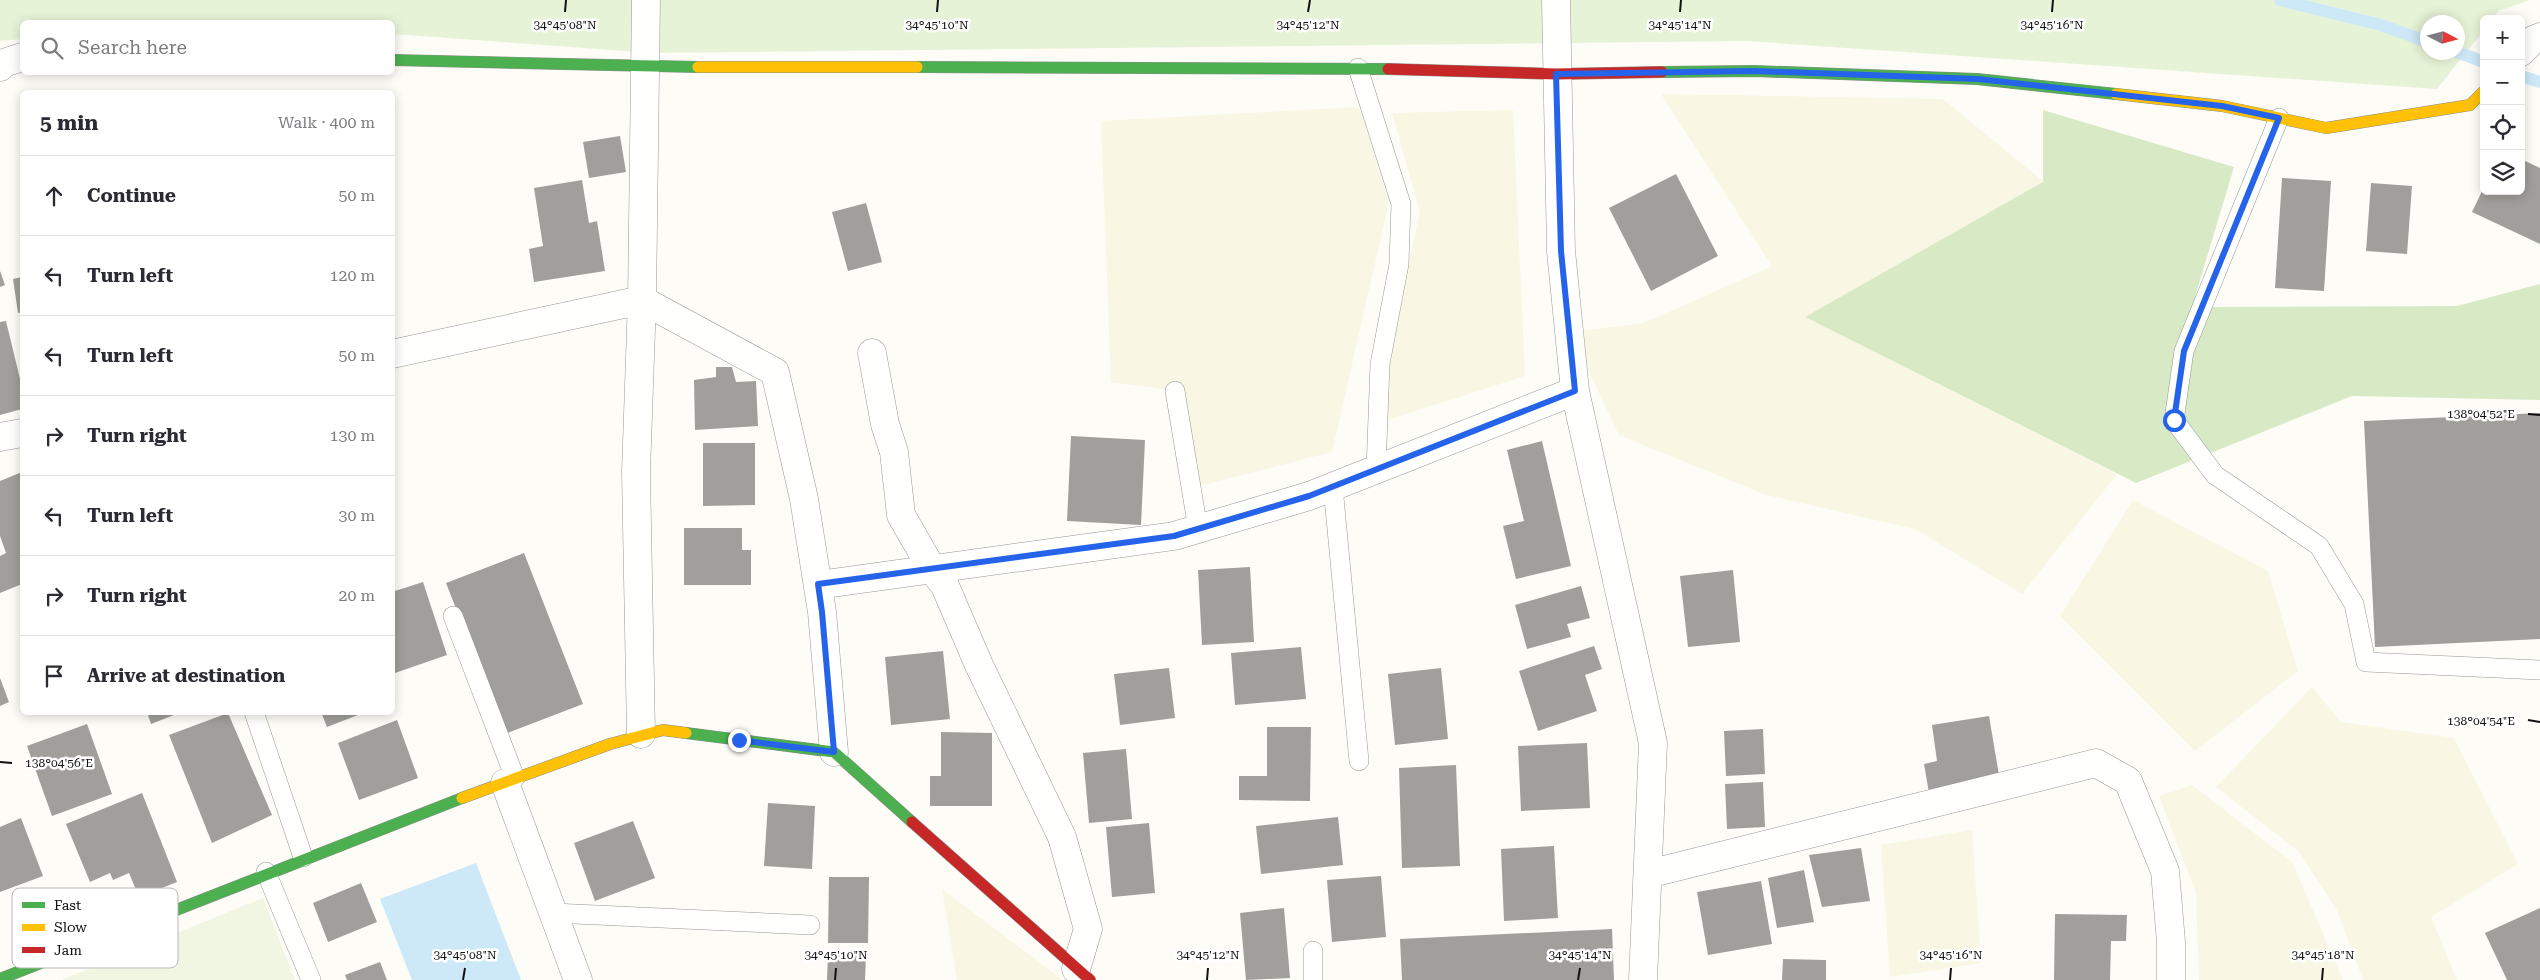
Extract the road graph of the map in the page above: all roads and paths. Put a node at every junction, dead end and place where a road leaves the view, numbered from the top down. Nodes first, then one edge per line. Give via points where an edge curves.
1 (646, 0) edge
2 (1556, 0) edge
3 (20, 58) edge
4 (395, 60) edge
5 (646, 60) junction
6 (0, 67) edge
7 (1358, 68) junction
8 (1556, 70) junction
9 (2480, 95) edge
10 (2279, 118) junction
11 (642, 300) junction
12 (395, 353) edge
13 (872, 353) dead end
14 (1175, 391) dead end
15 (1575, 391) junction
16 (20, 433) edge
17 (0, 438) edge
18 (1376, 470) junction
19 (1332, 487) junction
20 (1198, 529) junction
21 (932, 570) junction
22 (818, 584) junction
23 (453, 616) dead end
24 (2540, 670) edge
25 (255, 715) edge
26 (641, 734) junction
27 (834, 752) junction
28 (1359, 761) dead end
29 (510, 780) junction
30 (303, 857) junction
31 (266, 872) junction
32 (1648, 874) junction
33 (178, 907) edge
34 (552, 913) junction
35 (810, 925) dead end
36 (1312, 951) dead end
37 (27, 968) edge
38 (1083, 974) edge
39 (0, 979) edge
40 (311, 980) edge
41 (578, 980) edge
42 (1313, 980) edge
43 (1643, 980) edge
44 (2171, 980) edge

1 - 5 street
2 - 8 street
3 - 6 street
4 - 5 street
5 - 7 street
5 - 11 street
7 - 8 street
7 - 18 lane via 1401,204 1400,264 1380,364
8 - 10 street via 1754,71 1978,79 2222,106
8 - 15 street via 1561,251
9 - 10 street via 2470,104 2326,128
10 - 24 lane via 2184,351 2174,420 2215,475 2319,546 2354,604 2366,662
11 - 12 street
11 - 22 street via 775,372 804,499
11 - 26 street via 636,472
13 - 21 street via 885,424 894,452 902,515
14 - 20 lane
15 - 18 street
15 - 32 street via 1653,743
16 - 17 street
18 - 19 street
19 - 20 street
19 - 28 lane
20 - 21 street via 1174,536
21 - 22 street
21 - 38 street via 945,586 979,665 1062,837 1088,929
22 - 27 street
23 - 29 lane
25 - 30 lane
26 - 27 street via 663,730
26 - 29 street
27 - 38 street
29 - 30 street
29 - 34 street
30 - 31 street
31 - 33 street
31 - 40 lane
32 - 43 street
32 - 44 street via 2096,762 2128,781 2165,871
34 - 35 lane
34 - 41 street
36 - 42 lane
37 - 39 street

